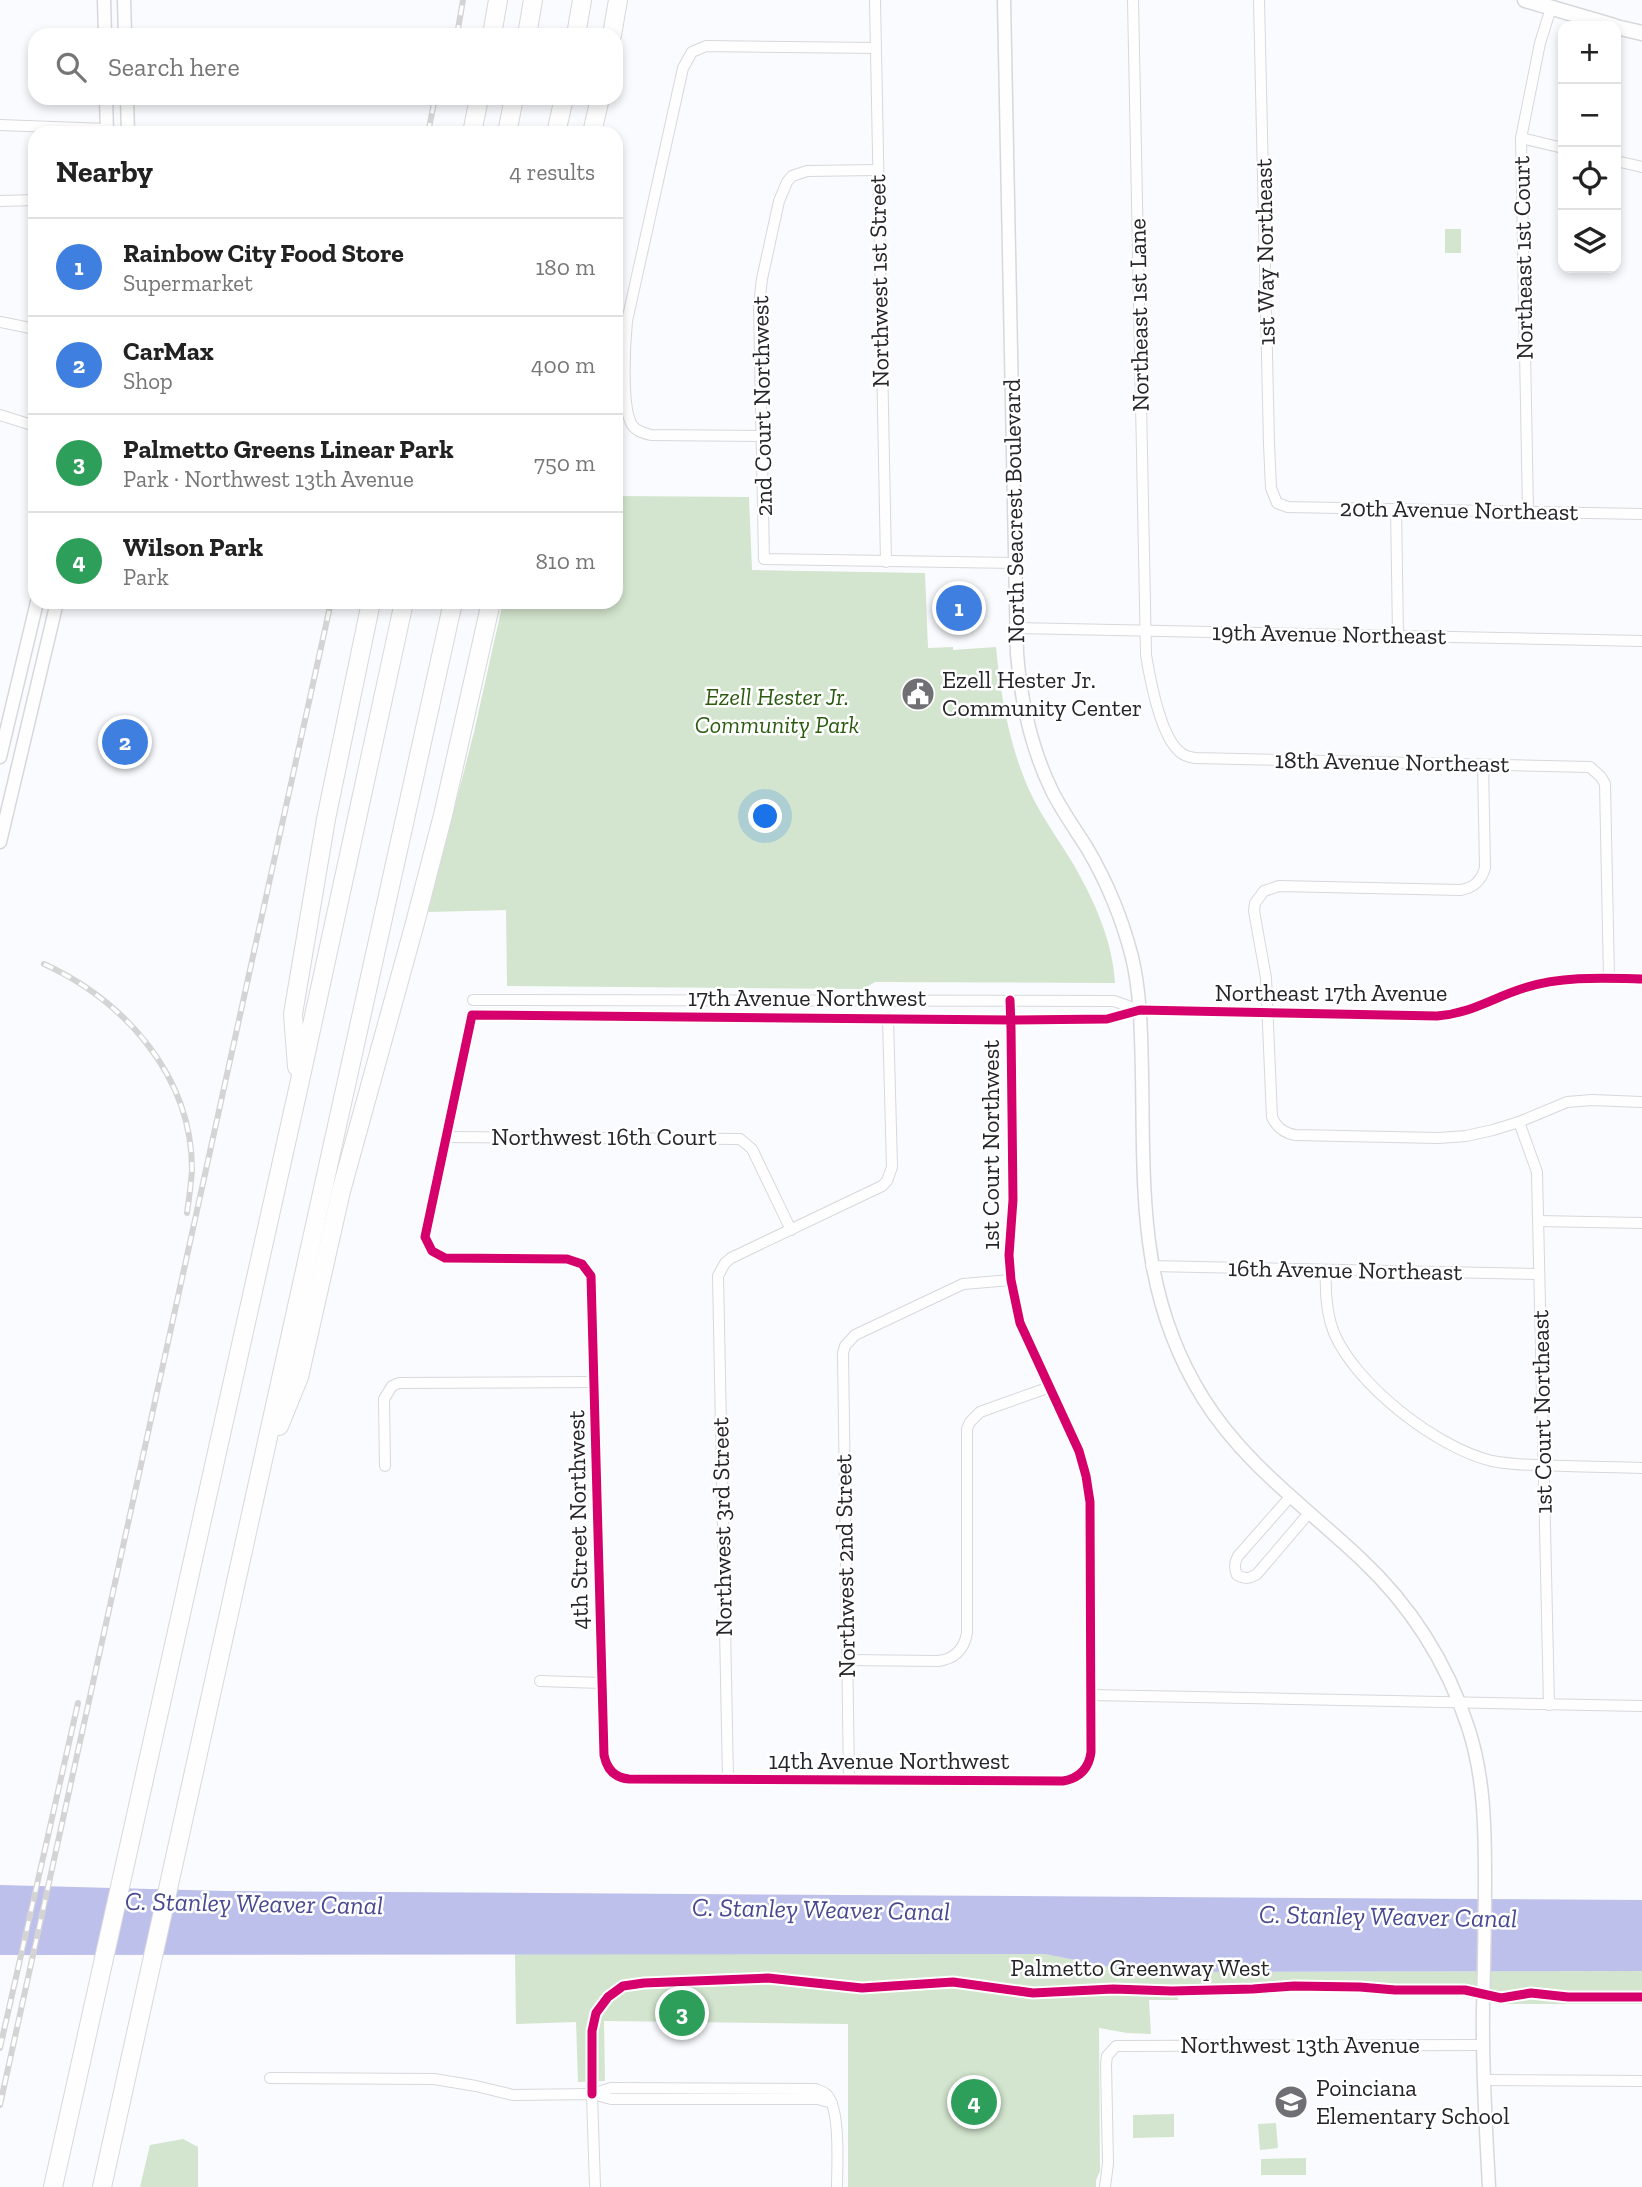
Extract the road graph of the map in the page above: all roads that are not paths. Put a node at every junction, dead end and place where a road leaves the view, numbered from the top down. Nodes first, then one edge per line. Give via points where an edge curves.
1 (104, 0) edge
2 (124, 0) edge
3 (498, 0) edge
4 (534, 0) edge
5 (582, 0) edge
6 (618, 0) edge
7 (874, 0) edge
8 (1004, 0) edge
9 (1133, 0) edge
10 (1259, 0) edge
11 (1525, 0) edge
12 (1550, 8) junction
13 (1594, 21) edge
14 (105, 28) edge
15 (125, 28) edge
16 (493, 28) edge
17 (528, 28) edge
18 (577, 28) edge
19 (613, 28) edge
20 (1621, 28) edge
21 (1642, 33) edge
22 (875, 48) junction
23 (106, 105) edge
24 (127, 105) edge
25 (478, 105) edge
26 (513, 105) edge
27 (562, 105) edge
28 (598, 105) edge
29 (0, 125) edge
30 (107, 126) edge
31 (128, 126) edge
32 (473, 126) edge
33 (508, 126) edge
34 (558, 126) edge
35 (594, 126) edge
36 (28, 127) edge
37 (1521, 138) junction
38 (1559, 147) edge
39 (1621, 162) edge
40 (1642, 167) edge
41 (877, 170) junction
42 (28, 200) edge
43 (0, 201) edge
44 (0, 322) edge
45 (28, 328) edge
46 (0, 415) edge
47 (28, 424) edge
48 (761, 436) junction
49 (1277, 503) joint
50 (1396, 509) junction
51 (1528, 511) junction
52 (1642, 513) edge
53 (886, 562) junction
54 (1015, 563) junction
55 (35, 609) edge
56 (55, 609) edge
57 (370, 609) edge
58 (402, 609) edge
59 (451, 609) edge
60 (489, 609) edge
61 (1016, 628) junction
62 (1145, 630) junction
63 (1398, 635) junction
64 (1642, 641) edge
65 (0, 757) edge
66 (1187, 757) joint
67 (1483, 764) junction
68 (0, 842) edge
69 (1609, 978) junction
70 (1642, 979) edge
71 (473, 1000) dead end
72 (1010, 1000) junction
73 (1140, 1010) junction
74 (1269, 1013) junction
75 (888, 1018) junction
76 (1011, 1020) junction
77 (299, 1086) junction
78 (1642, 1102) edge
79 (1519, 1122) junction
80 (446, 1137) junction
81 (1538, 1221) junction
82 (1642, 1223) edge
83 (792, 1230) junction
84 (1151, 1266) junction
85 (1326, 1270) junction
86 (1539, 1274) junction
87 (1011, 1280) junction
88 (594, 1382) junction
89 (1050, 1387) junction
90 (385, 1466) dead end
91 (1543, 1466) junction
92 (1642, 1468) edge
93 (261, 1471) junction
94 (1290, 1497) junction
95 (1309, 1513) junction
96 (847, 1660) junction
97 (540, 1681) dead end
98 (602, 1683) junction
99 (1091, 1695) junction
100 (1459, 1703) junction
101 (1549, 1705) junction
102 (1642, 1706) edge
103 (615, 1775) joint
104 (728, 1779) junction
105 (849, 1780) junction
106 (1483, 2045) junction
107 (270, 2078) dead end
108 (1484, 2080) junction
109 (1642, 2081) edge
110 (592, 2094) junction
111 (53, 2187) edge
112 (102, 2187) edge
113 (595, 2187) edge
114 (837, 2187) edge
115 (1105, 2187) edge
116 (1489, 2187) edge

1 - 14 street
2 - 15 street
3 - 16 highway
4 - 17 highway
5 - 18 highway
6 - 19 highway
7 - 22 street, Northwest 1st Street
8 - 54 street, North Seacrest Boulevard
9 - 62 street, Northeast 1st Lane
10 - 49 street, 1st Way Northeast via 1269,444 1271,488
11 - 12 main road
12 - 13 main road
12 - 37 street, Northeast 1st Court
20 - 21 main road
22 - 41 street, Northwest 1st Street
22 - 48 street via 706,46 692,52 683,68 627,321 628,416 636,430 651,435
23 - 30 street
24 - 31 street
25 - 32 highway
26 - 33 highway
27 - 34 highway
28 - 35 highway
29 - 36 street
37 - 38 street
37 - 51 street, Northeast 1st Court
39 - 40 street
41 - 48 street, 2nd Court Northwest via 807,171 786,181 760,292
41 - 53 street, Northwest 1st Street
42 - 43 street
44 - 45 street
46 - 47 street
48 - 53 street, 2nd Court Northwest via 764,559
49 - 50 street, 20th Avenue Northeast
50 - 51 street, 20th Avenue Northeast
50 - 63 street
51 - 52 street, 20th Avenue Northeast
53 - 54 street
54 - 61 street, North Seacrest Boulevard
55 - 65 street
56 - 68 street
57 - 77 highway via 293,1014
58 - 77 highway
59 - 93 highway
60 - 93 highway via 434,849 341,1191 299,1377
61 - 62 street, 19th Avenue Northeast
61 - 73 street, North Seacrest Boulevard via 1019,683 1032,741 1051,790 1114,902 1132,959
62 - 63 street, 19th Avenue Northeast
62 - 66 street, Northeast 1st Lane via 1157,707 1175,747
63 - 64 street, 19th Avenue Northeast
66 - 67 street, 18th Avenue Northeast
67 - 69 street, 18th Avenue Northeast via 1582,766 1596,771 1605,784
67 - 74 street via 1485,868 1475,885 1460,890 1279,886 1264,891 1254,911
69 - 70 street, Northeast 17th Avenue
69 - 74 street, Northeast 17th Avenue via 1543,983 1469,1011 1437,1016
71 - 72 street, 17th Avenue Northwest
72 - 73 street, 17th Avenue Northwest via 1114,1001
72 - 76 street, 1st Court Northwest
73 - 74 street, Northeast 17th Avenue
73 - 76 street, 17th Avenue Northwest via 1107,1019
73 - 84 street, North Seacrest Boulevard via 1144,1204
74 - 79 street via 1272,1117 1281,1130 1296,1135 1439,1138
75 - 76 street, 17th Avenue Northwest
75 - 80 street, 17th Avenue Northwest via 472,1015
75 - 83 street via 891,1174 882,1186
76 - 87 street, 1st Court Northwest
77 - 111 highway
78 - 79 street via 1567,1102
79 - 81 street, 1st Court Northeast via 1536,1164
80 - 83 street, Northwest 16th Court via 740,1139 752,1149
80 - 88 street, 4th Street Northwest via 425,1237 432,1251 445,1258 568,1259 582,1264 592,1284
81 - 82 street
81 - 86 street, 1st Court Northeast
83 - 104 street, Northwest 3rd Street via 731,1258 718,1276
84 - 85 street, 16th Avenue Northeast
84 - 94 street, North Seacrest Boulevard via 1171,1334 1202,1396 1244,1453
85 - 86 street, 16th Avenue Northeast
85 - 91 street via 1326,1306 1334,1332 1363,1377 1417,1424 1459,1450 1506,1464
86 - 91 street, 1st Court Northeast
87 - 89 street, 1st Court Northwest via 1020,1323
87 - 96 street, Northwest 2nd Street via 963,1284 856,1335 845,1346
88 - 90 street via 399,1383 384,1399
88 - 98 street, 4th Street Northwest
89 - 96 street via 980,1412 967,1429 967,1633 963,1647 952,1657 937,1661
89 - 99 street, 1st Court Northwest via 1079,1451 1090,1502
91 - 92 street
91 - 101 street, 1st Court Northeast
93 - 112 highway
94 - 95 street, North Seacrest Boulevard
94 - 95 street via 1238,1556 1237,1575 1251,1578 1257,1574
95 - 100 street, North Seacrest Boulevard via 1404,1605 1438,1657
96 - 105 street, Northwest 2nd Street
97 - 98 street
98 - 103 street, 4th Street Northwest via 605,1763
99 - 100 street
99 - 105 street, 14th Avenue Northwest via 1090,1759 1083,1772 1071,1780
100 - 101 street
100 - 106 street, North Seacrest Boulevard via 1480,1776 1483,1814
101 - 102 street
103 - 104 street, 14th Avenue Northwest via 629,1779
104 - 105 street, 14th Avenue Northwest
106 - 108 street, North Seacrest Boulevard
106 - 115 street, Northwest 13th Avenue via 1116,2046 1106,2064
107 - 110 street via 434,2079 513,2095
108 - 109 street
108 - 116 street, North Seacrest Boulevard
110 - 113 street
110 - 114 street via 611,2099 681,2093 832,2103

